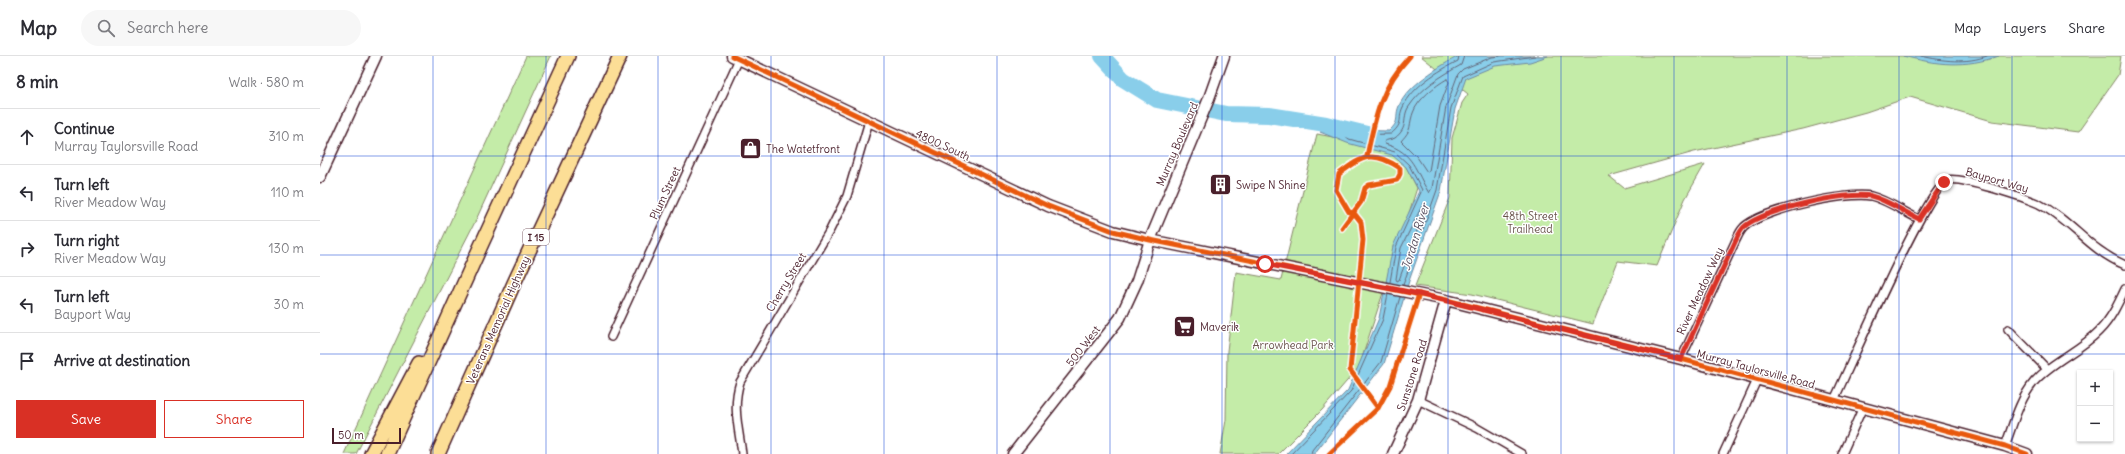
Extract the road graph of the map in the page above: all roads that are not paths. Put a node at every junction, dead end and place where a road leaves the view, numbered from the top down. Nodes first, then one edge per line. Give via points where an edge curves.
1 (376, 56) edge
2 (568, 56) edge
3 (620, 56) edge
4 (1224, 56) edge
5 (735, 58) edge
6 (869, 121) junction
7 (320, 177) edge
8 (1919, 219) junction
9 (1150, 240) junction
10 (478, 252) junction
11 (2125, 265) edge
12 (2125, 289) edge
13 (1446, 300) junction
14 (2008, 329) dead end
15 (610, 337) dead end
16 (1681, 359) junction
17 (2047, 369) junction
18 (1757, 380) junction
19 (1418, 400) junction
20 (1834, 400) junction
21 (1863, 407) junction
22 (454, 419) junction
23 (2005, 446) junction
24 (371, 454) edge
25 (387, 454) edge
26 (438, 454) edge
27 (446, 454) edge
28 (742, 454) edge
29 (1013, 454) edge
30 (1393, 454) edge
31 (1522, 454) edge
32 (1723, 454) edge
33 (1842, 454) edge
34 (2027, 454) edge

1 - 7 street
2 - 10 highway
3 - 22 highway, Veterans Memorial Highway / I 15
4 - 9 street, Murray Boulevard
5 - 6 street, 4800 South
5 - 15 street, Plum Street
6 - 9 street, 4800 South via 1060,211 1113,231
6 - 28 street, Cherry Street via 847,196 830,230 740,382 736,418
8 - 11 street, Bayport Way via 1938,187 1949,179 1957,180 2039,204 2054,213 2095,249
8 - 16 street, River Meadow Way via 1872,197 1864,196 1831,198 1754,221 1744,227 1736,240
8 - 20 street, Bayport Way
9 - 13 street, Murray Taylorsville Road
9 - 29 street, 500 West via 1137,281 1120,318
10 - 24 highway
10 - 25 highway
12 - 17 street via 2116,308 2099,331
13 - 16 street, Murray Taylorsville Road
13 - 19 street, Sunstone Road
14 - 17 street
16 - 18 street, Murray Taylorsville Road
17 - 23 street via 2024,398
18 - 20 street, Murray Taylorsville Road
18 - 32 street
19 - 30 street, Sunstone Road
19 - 31 street via 1477,428
20 - 21 street, Murray Taylorsville Road
21 - 23 street, Murray Taylorsville Road
21 - 33 street
22 - 26 highway, Veterans Memorial Highway / I 15
22 - 27 highway
23 - 34 street, Murray Taylorsville Road

